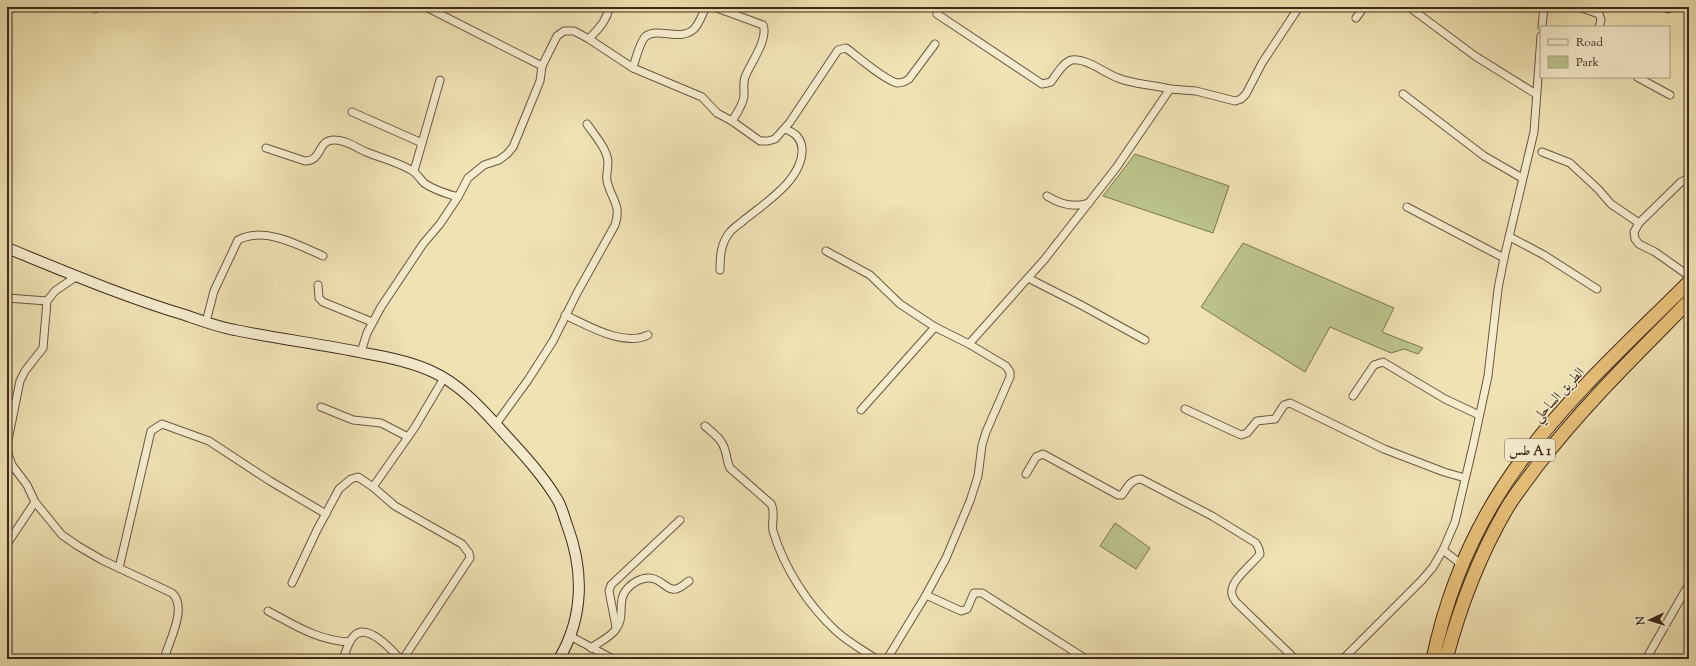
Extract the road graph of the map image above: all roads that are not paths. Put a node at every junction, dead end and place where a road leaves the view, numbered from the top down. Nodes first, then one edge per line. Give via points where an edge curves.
1 (426, 7) edge
2 (609, 7) edge
3 (706, 7) edge
4 (714, 7) edge
5 (1299, 7) edge
6 (1364, 7) edge
7 (1409, 7) edge
8 (1544, 7) edge
9 (1579, 7) edge
10 (1662, 7) edge
11 (1671, 7) edge
12 (937, 14) dead end
13 (1356, 18) dead end
14 (1542, 26) edge
15 (1599, 26) edge
16 (589, 39) junction
17 (935, 44) dead end
18 (1540, 48) edge
19 (542, 66) junction
20 (633, 68) junction
21 (1639, 78) edge
22 (440, 80) dead end
23 (1170, 89) junction
24 (1403, 94) dead end
25 (1536, 94) junction
26 (1670, 95) dead end
27 (352, 112) dead end
28 (732, 121) junction
29 (587, 124) dead end
30 (785, 129) junction
31 (422, 143) junction
32 (266, 148) dead end
33 (1542, 152) dead end
34 (414, 171) junction
35 (1522, 178) junction
36 (1689, 178) edge
37 (1047, 196) dead end
38 (458, 197) junction
39 (1089, 203) junction
40 (1407, 206) dead end
41 (1638, 223) junction
42 (1510, 237) junction
43 (7, 248) edge
44 (826, 251) dead end
45 (323, 256) dead end
46 (1504, 258) junction
47 (720, 270) dead end
48 (77, 276) junction
49 (1689, 276) edge
50 (1028, 278) junction
51 (1689, 282) edge
52 (318, 285) dead end
53 (1597, 289) dead end
54 (7, 298) edge
55 (47, 301) junction
56 (1689, 301) edge
57 (565, 316) junction
58 (206, 322) junction
59 (372, 322) junction
60 (935, 327) junction
61 (648, 335) dead end
62 (1145, 340) dead end
63 (968, 344) junction
64 (361, 352) junction
65 (444, 378) junction
66 (1353, 396) dead end
67 (321, 407) dead end
68 (1185, 409) dead end
69 (861, 410) dead end
70 (1478, 415) junction
71 (496, 424) junction
72 (705, 426) dead end
73 (408, 437) junction
74 (8, 454) edge
75 (1026, 474) dead end
76 (1465, 478) junction
77 (373, 487) junction
78 (34, 502) junction
79 (326, 514) junction
80 (680, 520) dead end
81 (7, 544) edge
82 (1444, 550) junction
83 (1462, 565) junction
84 (119, 568) junction
85 (689, 581) dead end
86 (292, 583) dead end
87 (1689, 584) edge
88 (926, 595) junction
89 (268, 610) dead end
90 (617, 629) junction
91 (570, 636) junction
92 (350, 642) junction
93 (591, 648) junction
94 (164, 659) edge
95 (343, 659) edge
96 (401, 659) edge
97 (559, 659) edge
98 (613, 659) edge
99 (876, 659) edge
100 (887, 659) edge
101 (1086, 659) edge
102 (1295, 659) edge
103 (1343, 659) edge
104 (1433, 659) edge
105 (1446, 659) edge
106 (1646, 659) edge

1 - 19 street
2 - 16 street via 608,16
3 - 20 street via 698,24 687,33 645,36
4 - 28 street via 763,25 765,29 744,80 741,106
5 - 23 street via 1241,99 1235,101 1196,91
6 - 13 street
7 - 25 street via 1475,56
8 - 14 street
9 - 15 street via 1599,14
10 - 11 street
12 - 23 street via 1042,84 1051,82 1068,61 1073,60 1087,63 1119,79
16 - 19 street via 574,31 564,31 557,36
16 - 20 street
17 - 30 street via 909,80 898,83 883,76 846,48 838,50
18 - 25 street
19 - 38 street via 540,81 513,147 499,160 484,165 472,174
20 - 28 street via 702,97 717,113
21 - 26 street
22 - 31 street
23 - 39 street via 1120,163
24 - 35 street via 1484,156
25 - 35 street via 1534,132
27 - 31 street
28 - 30 street via 760,141 775,139
29 - 57 street via 606,154 607,181 618,208 618,217
30 - 47 street via 795,134 802,144 796,174 731,231 720,253
31 - 34 street
32 - 34 street via 311,161 323,144 329,140 336,140 348,142
33 - 41 street via 1570,163 1611,204
34 - 38 street via 432,187
35 - 42 street
36 - 41 street via 1681,182
37 - 39 street via 1057,202 1073,206
38 - 59 street via 423,244
39 - 50 street
40 - 46 street
41 - 49 street via 1634,232 1639,244
42 - 46 street
42 - 53 street
43 - 48 street
44 - 60 street via 870,275 900,304
45 - 58 street via 283,239 252,236 238,240 214,291
46 - 70 street via 1488,376
48 - 55 street via 55,291
48 - 58 street via 163,309
50 - 62 street
50 - 63 street
51 - 83 highway, الطريق الساحلي / طس A 1 via 1552,422 1521,462 1493,505
52 - 59 street via 319,298 323,302
54 - 55 street
55 - 74 street via 43,348 24,371 20,381 8,440
56 - 105 highway, الطريق الساحلي / طس A 1 via 1585,407 1550,449 1508,507 1469,585
57 - 61 street via 605,333 627,339
57 - 71 street via 553,341
58 - 64 street via 234,330
59 - 64 street
60 - 63 street
60 - 69 street
63 - 88 street via 1006,366 1010,377 982,445 978,476 970,501 946,558
64 - 65 street via 420,367
65 - 71 street via 470,398
65 - 73 street
66 - 70 street via 1374,366 1383,362 1445,399
67 - 73 street via 353,420 381,423
68 - 76 street via 1241,435 1247,433 1257,421 1276,419 1284,405 1290,403 1384,450
70 - 76 street
71 - 91 street via 541,476 558,501 570,532 580,581 579,606
72 - 99 street via 724,446 730,468 772,504 773,530 787,564 818,613 838,632
73 - 77 street
74 - 78 street
75 - 102 street via 1036,457 1043,454 1118,495 1122,495 1131,482 1141,479 1212,516 1256,543 1260,554 1232,587 1232,594 1236,602
76 - 82 street via 1455,522
77 - 79 street via 358,477 351,479 339,490
77 - 96 street via 395,506 462,544 470,558
78 - 81 street
78 - 84 street via 62,534 78,546
79 - 84 street via 270,482 209,441 162,424 151,431
79 - 86 street
80 - 90 street via 611,585 609,591
82 - 83 street
82 - 103 street via 1422,580
83 - 104 highway, الطريق الساحلي / طس A 1 via 1438,636
84 - 94 street via 177,597 178,614
85 - 90 street via 677,589 672,589 654,578 646,577 637,581 623,594
87 - 106 street
88 - 100 street
88 - 101 street via 961,611 967,609 974,593 982,593
89 - 92 street via 312,635 332,641
90 - 93 street
91 - 93 street
91 - 97 street
92 - 95 street
92 - 96 street via 358,633 364,632 387,644
93 - 98 street

